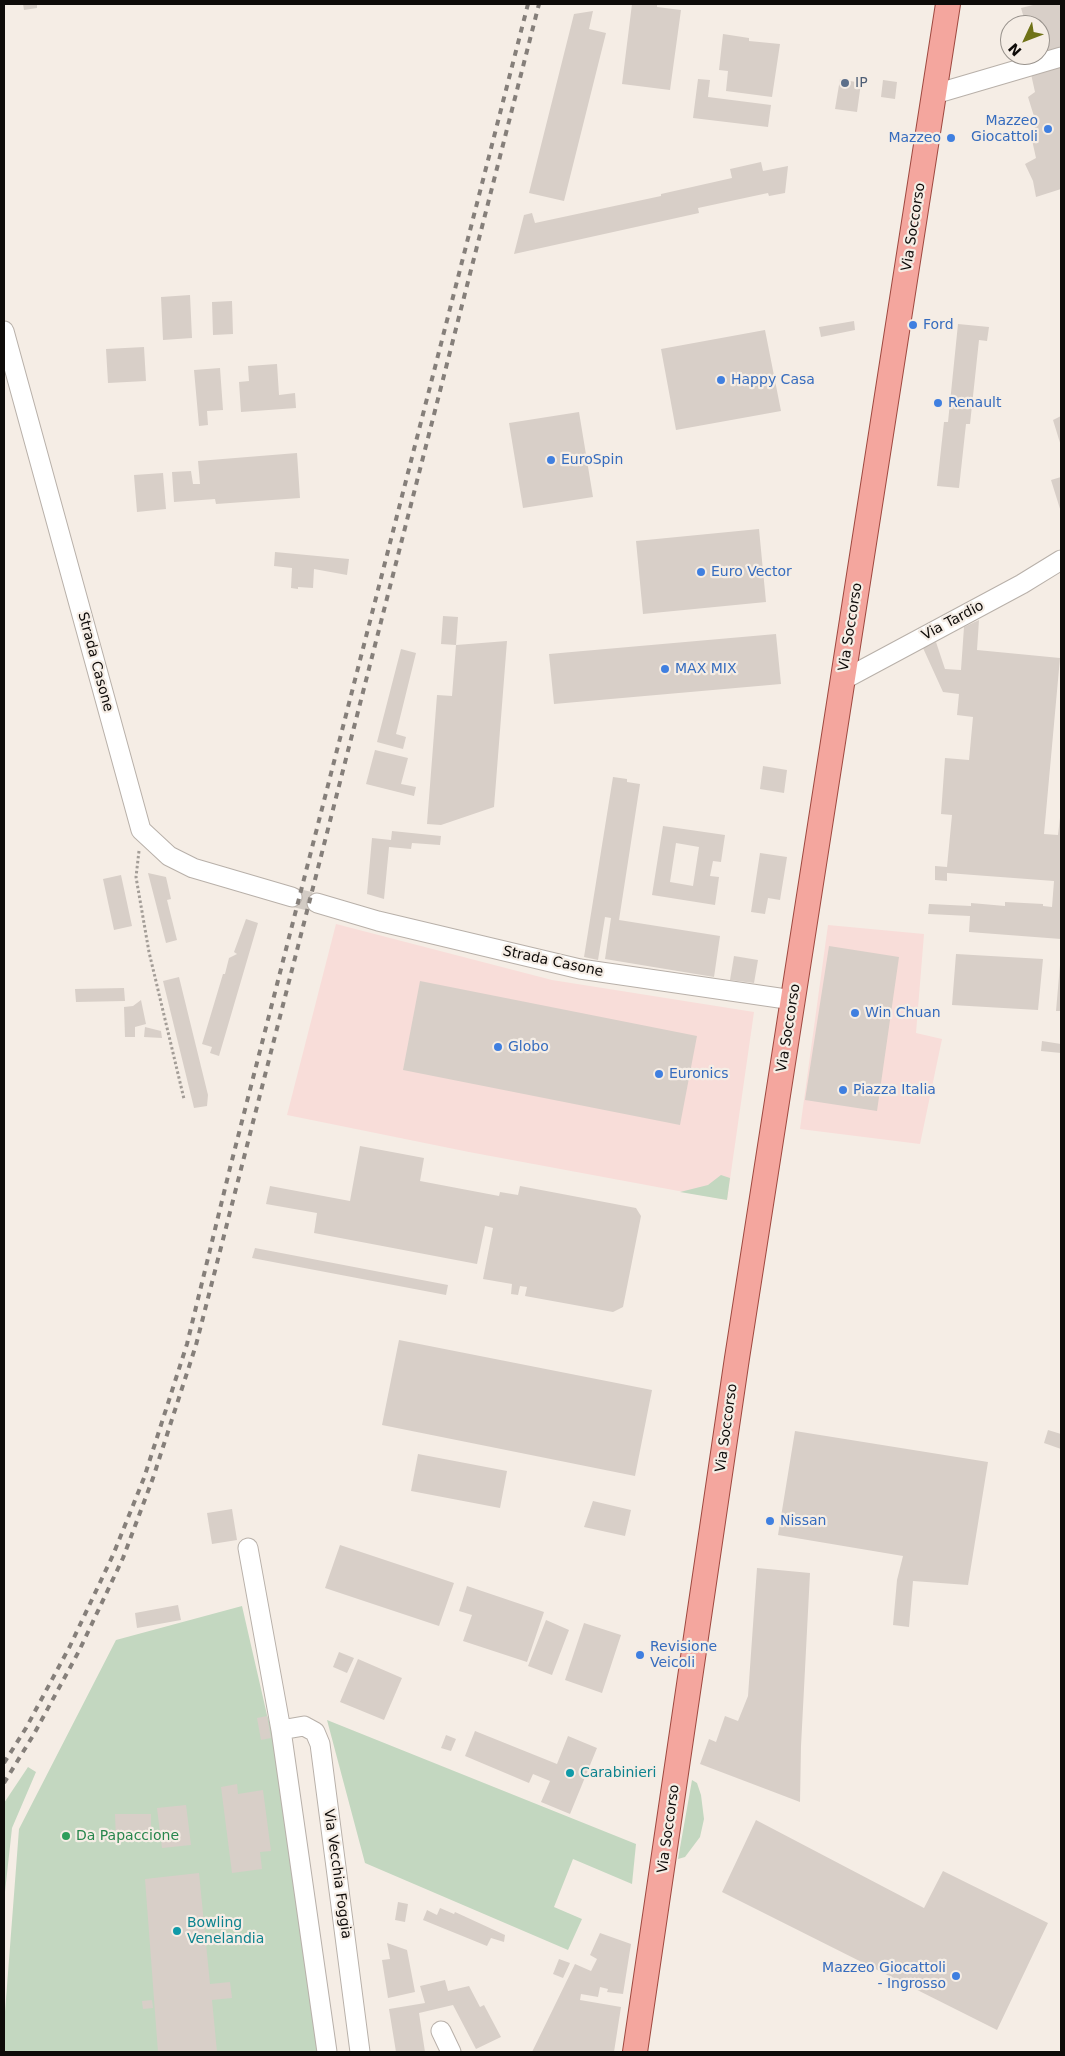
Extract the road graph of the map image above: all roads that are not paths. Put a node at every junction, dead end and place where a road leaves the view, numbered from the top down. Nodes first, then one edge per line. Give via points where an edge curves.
1 (948, 4) edge
2 (1061, 58) edge
3 (935, 94) junction
4 (4, 331) edge
5 (1061, 560) edge
6 (843, 680) junction
7 (292, 897) tunnel mouth
8 (317, 904) tunnel mouth
9 (793, 1000) junction
10 (248, 1548) dead end
11 (281, 1730) junction
12 (441, 2031) dead end
13 (327, 2052) edge
14 (360, 2052) edge
15 (451, 2052) edge
16 (635, 2052) edge

1 - 3 main road, Via Soccorso
2 - 3 street
3 - 6 main road, Via Soccorso
4 - 7 street, Strada Casone via 141,830 169,856 193,868
5 - 6 street, Via Tardio
6 - 9 main road, Via Soccorso
8 - 9 street, Strada Casone via 580,969
9 - 16 main road, Via Soccorso
10 - 11 street
11 - 13 street
11 - 14 street, Via Vecchia Foggia via 304,1726 315,1732 320,1744
12 - 15 street

